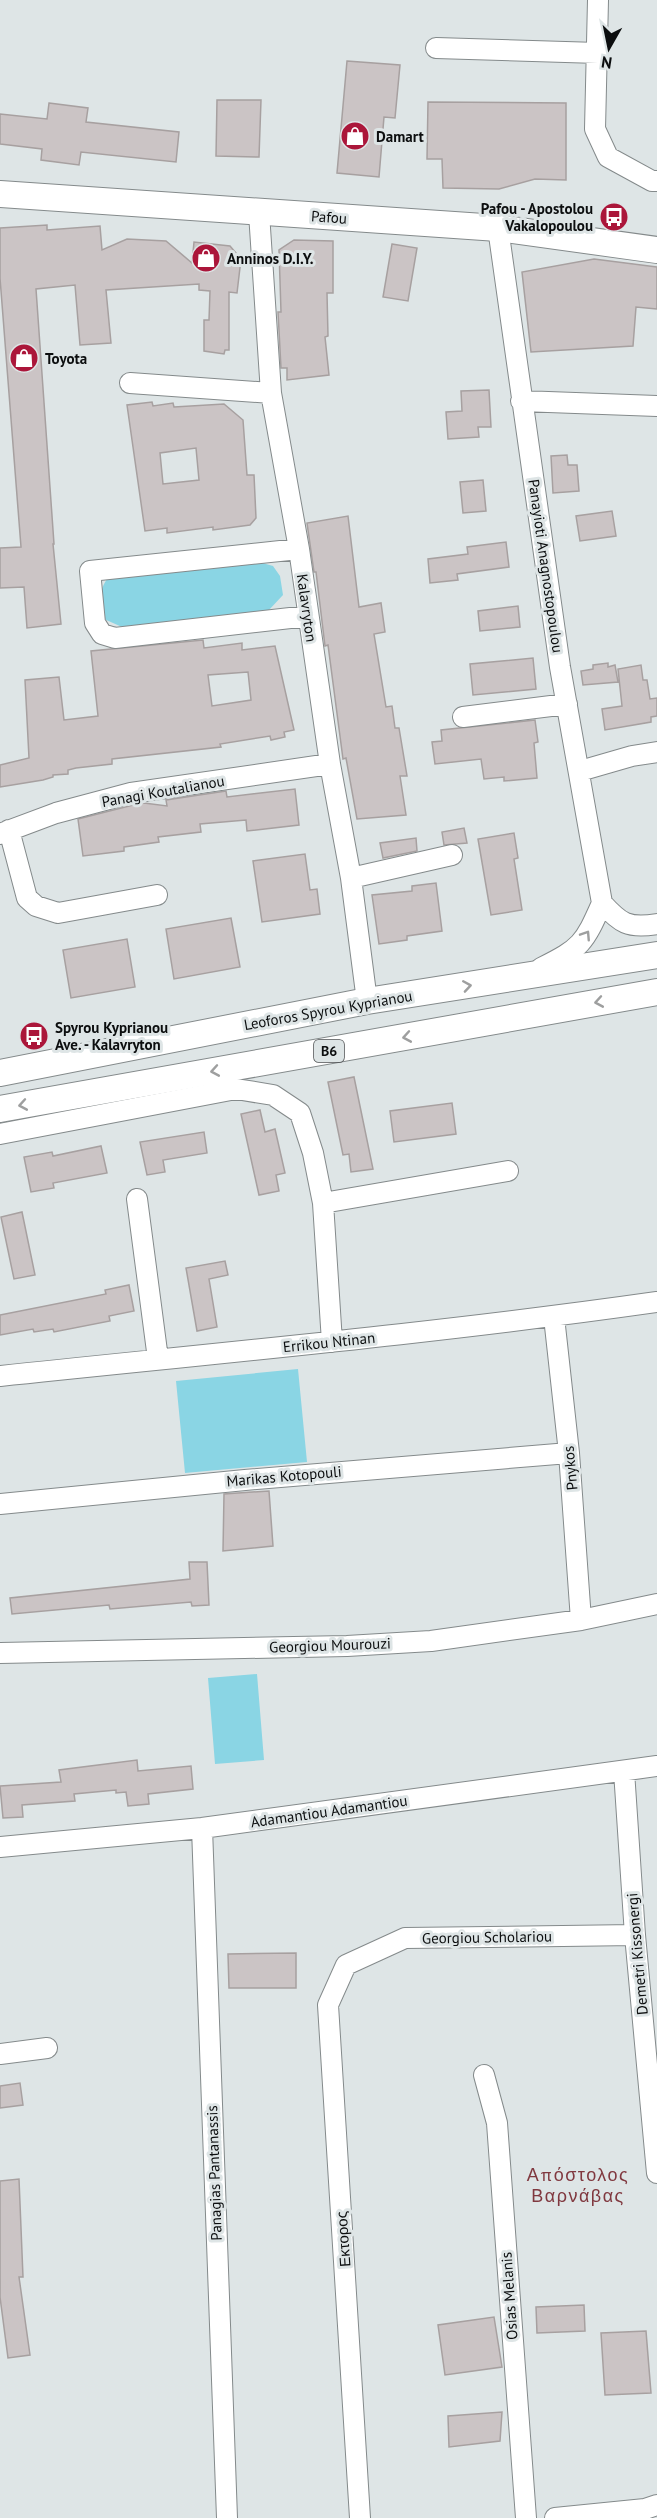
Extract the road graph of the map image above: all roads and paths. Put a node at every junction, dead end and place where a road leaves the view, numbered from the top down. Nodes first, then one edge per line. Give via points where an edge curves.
1 (598, 0) edge
2 (436, 48) dead end
3 (598, 53) junction
4 (657, 181) edge
5 (0, 194) edge
6 (259, 213) junction
7 (498, 228) junction
8 (657, 250) edge
9 (130, 384) dead end
10 (271, 393) junction
11 (521, 401) junction
12 (657, 406) edge
13 (299, 549) junction
14 (308, 615) junction
15 (567, 704) junction
16 (463, 717) dead end
17 (657, 752) edge
18 (330, 765) junction
19 (580, 771) junction
20 (5, 832) edge
21 (452, 855) dead end
22 (351, 878) junction
23 (157, 895) dead end
24 (602, 903) junction
25 (657, 924) edge
26 (656, 958) edge
27 (522, 977) junction
28 (657, 992) edge
29 (367, 1001) junction
30 (0, 1073) edge
31 (0, 1109) edge
32 (0, 1134) edge
33 (508, 1171) dead end
34 (137, 1199) dead end
35 (323, 1203) junction
36 (657, 1302) edge
37 (554, 1317) junction
38 (332, 1342) junction
39 (158, 1359) junction
40 (0, 1376) edge
41 (569, 1452) junction
42 (0, 1504) edge
43 (657, 1604) edge
44 (581, 1620) junction
45 (0, 1653) edge
46 (657, 1766) edge
47 (624, 1771) junction
48 (202, 1827) junction
49 (0, 1848) edge
50 (635, 1935) junction
51 (346, 1965) joint
52 (47, 2048) dead end
53 (0, 2054) edge
54 (484, 2075) dead end
55 (657, 2173) edge
56 (657, 2505) edge
57 (226, 2518) edge
58 (360, 2518) edge
59 (526, 2518) edge
60 (555, 2518) edge

1 - 3 street
2 - 3 street
3 - 4 street via 595,129 608,157
5 - 6 main road, Pafou
6 - 7 main road, Pafou
6 - 10 street, Kalavryton
7 - 8 main road, Pafou
7 - 11 street, Panayioti Anagnostopoulou
9 - 10 street
10 - 13 street, Kalavryton
11 - 12 street
11 - 15 street, Panayioti Anagnostopoulou
13 - 14 street, Kalavryton
13 - 14 street via 90,571 95,623 102,634 115,638
14 - 18 street, Kalavryton
15 - 16 street
15 - 19 street, Panayioti Anagnostopoulou
17 - 19 street
18 - 20 street, Panagi Koutalianou via 131,793 56,813
18 - 22 street, Kalavryton
19 - 24 street, Panayioti Anagnostopoulou
20 - 23 street via 27,898 36,906 58,913
21 - 22 street
22 - 29 street, Kalavryton
24 - 25 street via 620,922
27 -> 24 street via 571,953 587,935
26 - 27 main road, Leoforos Spyrou Kyprianou
29 -> 27 main road, Leoforos Spyrou Kyprianou
28 -> 31 main road, B6
29 - 30 main road, Leoforos Spyrou Kyprianou
32 - 35 street via 236,1089 273,1095 300,1113
33 - 35 street
34 - 39 street
35 - 38 street
36 - 37 street, Errikou Ntinan
37 - 38 street, Errikou Ntinan
37 - 41 street, Pnykos
38 - 39 street, Errikou Ntinan
39 - 40 street, Errikou Ntinan
41 - 42 street, Marikas Kotopouli
41 - 44 street, Pnykos
43 - 44 street, Georgiou Mourouzi
44 - 45 street, Georgiou Mourouzi via 431,1641 347,1646
46 - 47 street, Adamantiou Adamantiou
47 - 48 street, Adamantiou Adamantiou
47 - 50 street, Demetri Kissonergi
48 - 49 street, Adamantiou Adamantiou
48 - 57 street, Panagias Pantanassis
50 - 51 street, Georgiou Scholariou via 405,1938
50 - 55 street, Demetri Kissonergi
51 - 58 street, Εκτορος via 328,2005
52 - 53 street
54 - 59 street, Osias Melanis via 497,2123
56 - 60 street

